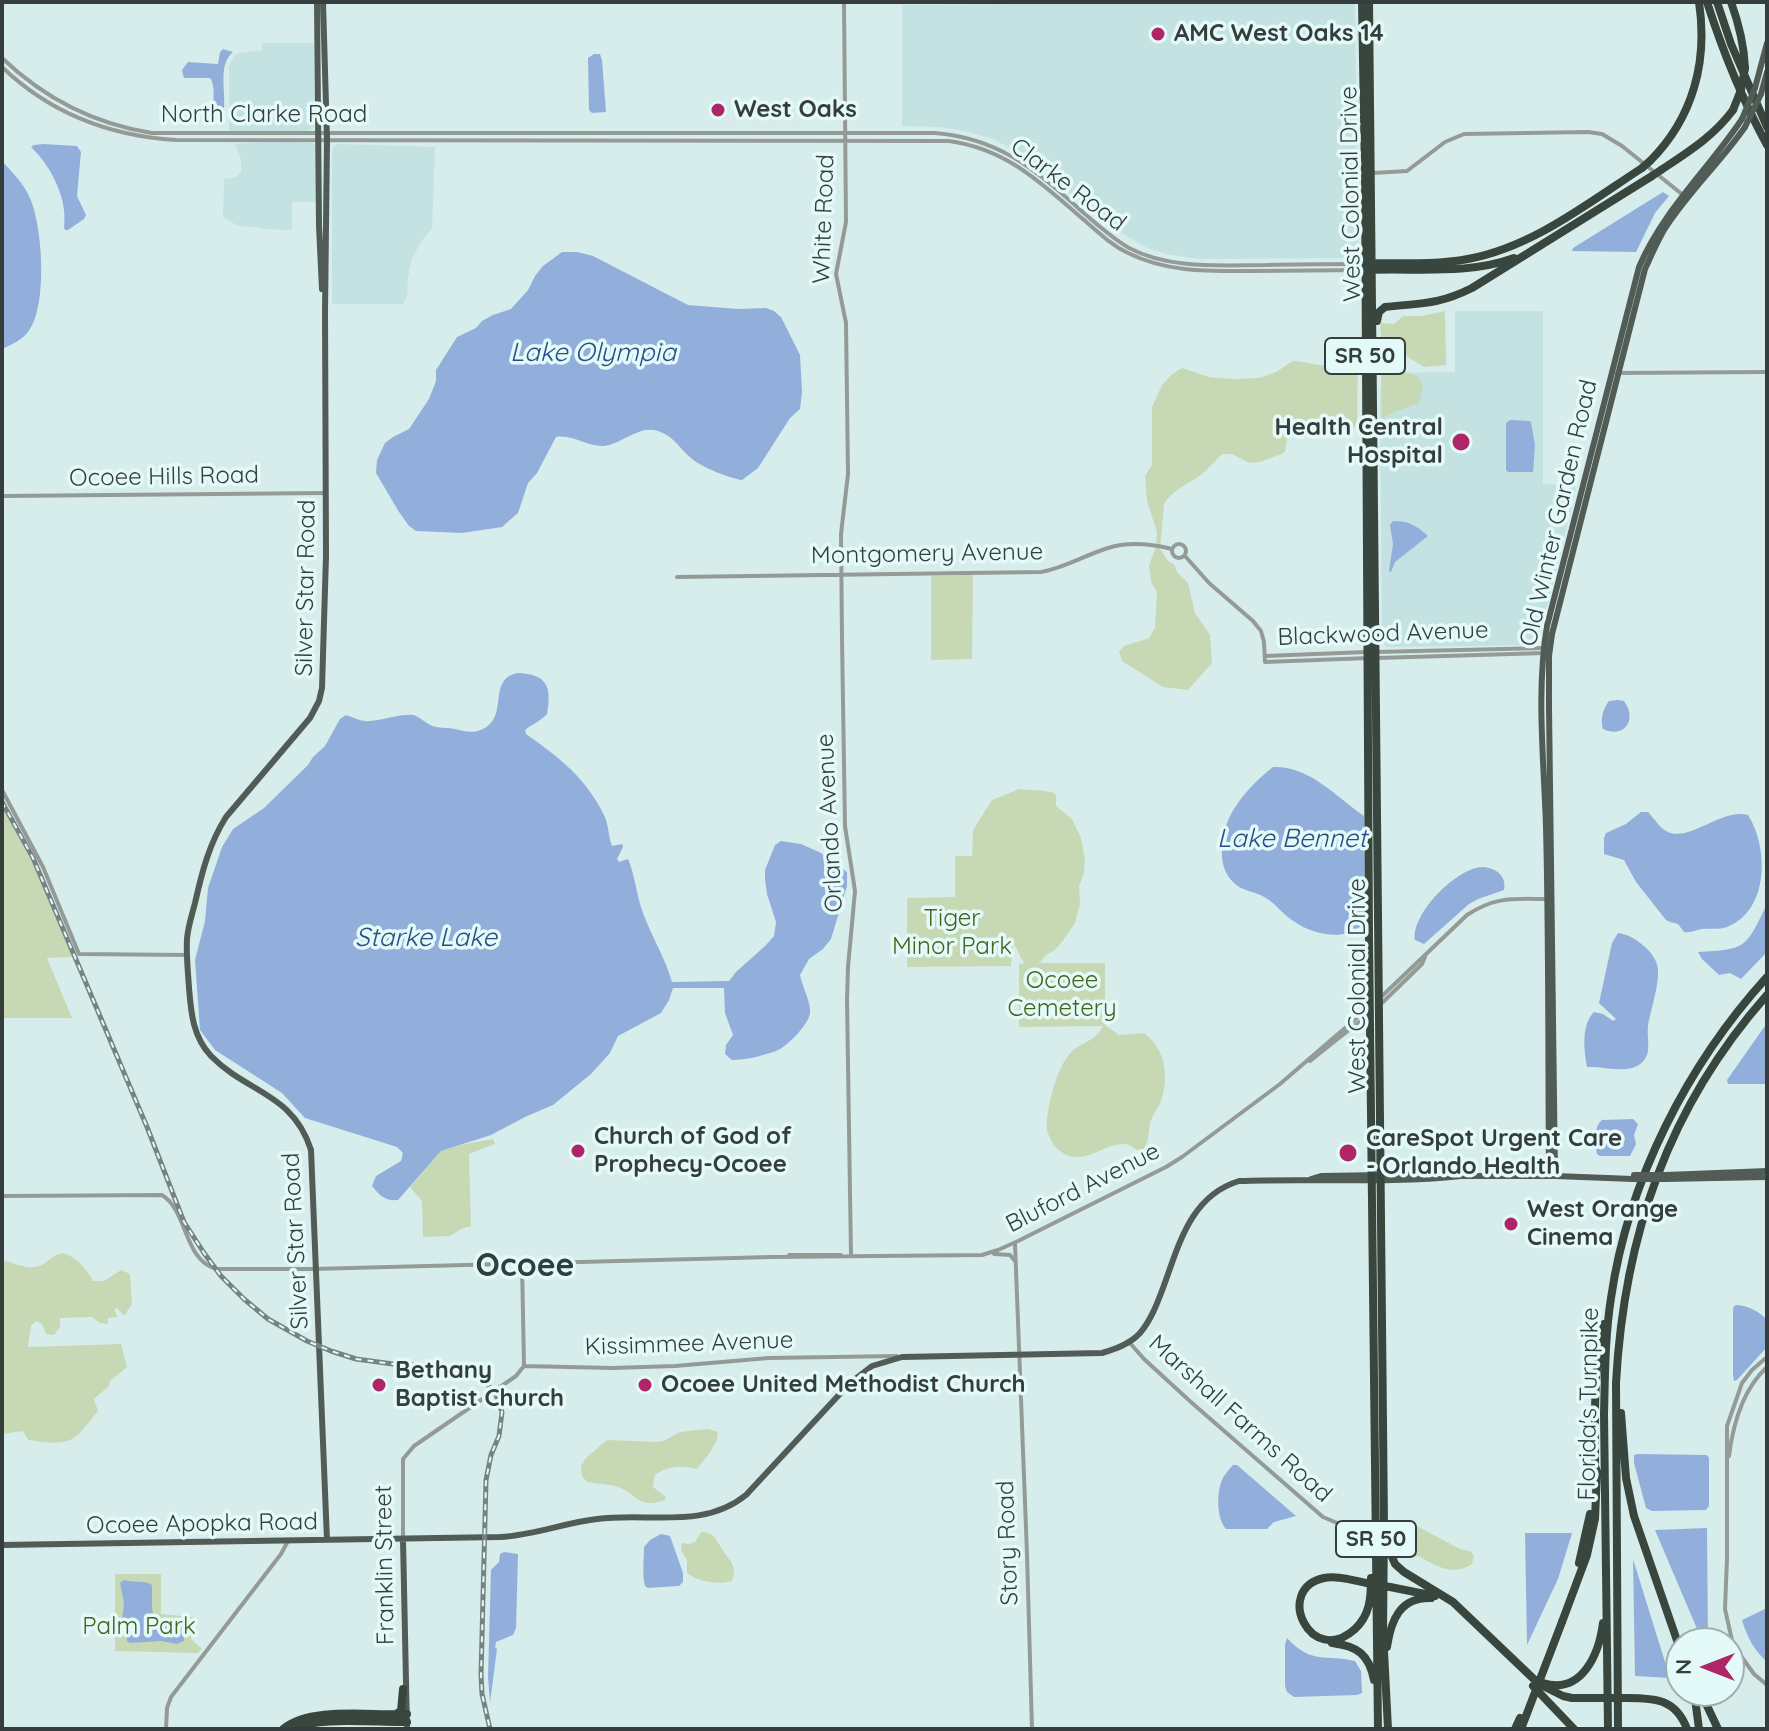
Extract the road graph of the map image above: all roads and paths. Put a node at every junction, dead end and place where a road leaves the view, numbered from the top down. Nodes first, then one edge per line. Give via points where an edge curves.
1 (320, 2) edge
2 (844, 2) edge
3 (1362, 2) edge
4 (1369, 2) edge
5 (1699, 2) edge
6 (1707, 2) edge
7 (1717, 2) edge
8 (1731, 2) edge
9 (1767, 43) edge
10 (2, 58) edge
11 (2, 67) edge
12 (1767, 72) edge
13 (1767, 127) edge
14 (845, 133) junction
15 (323, 136) junction
16 (730, 136) junction
17 (546, 137) joint
18 (845, 141) junction
19 (1767, 145) edge
20 (1368, 173) junction
21 (1686, 197) junction
22 (323, 226) junction
23 (1533, 250) junction
24 (1369, 267) junction
25 (325, 312) junction
26 (1373, 345) junction
27 (1767, 372) edge
28 (1614, 373) junction
29 (848, 485) joint
30 (326, 493) junction
31 (2, 496) edge
32 (1172, 549) junction
33 (1185, 556) junction
34 (841, 575) junction
35 (677, 577) dead end
36 (1546, 651) junction
37 (1326, 653) junction
38 (1371, 655) junction
39 (1265, 659) junction
40 (1304, 660) junction
41 (2, 790) edge
42 (1368, 800) junction
43 (1377, 811) junction
44 (1373, 841) junction
45 (1373, 875) junction
46 (1550, 899) junction
47 (187, 955) junction
48 (1426, 956) junction
49 (1378, 977) junction
50 (1767, 977) edge
51 (1392, 986) junction
52 (1767, 995) edge
53 (1374, 1006) junction
54 (1357, 1024) junction
55 (1370, 1028) junction
56 (1301, 1066) junction
57 (1767, 1174) edge
58 (1552, 1176) junction
59 (1376, 1177) junction
60 (2, 1196) edge
61 (1372, 1240) junction
62 (1015, 1243) junction
63 (989, 1253) junction
64 (851, 1256) junction
65 (522, 1263) junction
66 (1016, 1263) junction
67 (1381, 1263) junction
68 (317, 1269) junction
69 (1610, 1300) junction
70 (1129, 1342) junction
71 (1378, 1348) junction
72 (867, 1355) junction
73 (1020, 1355) junction
74 (856, 1356) junction
75 (902, 1357) junction
76 (1767, 1357) edge
77 (524, 1365) junction
78 (874, 1365) junction
79 (1767, 1367) edge
80 (1616, 1383) junction
81 (1727, 1467) junction
82 (1380, 1525) junction
83 (403, 1539) junction
84 (327, 1540) junction
85 (288, 1541) junction
86 (2, 1545) edge
87 (1367, 1582) junction
88 (1441, 1597) junction
89 (1607, 1601) junction
90 (1560, 1621) junction
91 (1673, 1627) edge
92 (405, 1670) junction
93 (1525, 1674) junction
94 (1767, 1685) edge
95 (403, 1689) joint
96 (1698, 1707) edge
97 (1707, 1707) edge
98 (403, 1721) edge
99 (1388, 1724) edge
100 (166, 1729) edge
101 (283, 1729) edge
102 (294, 1729) edge
103 (1032, 1729) edge
104 (1378, 1729) edge
105 (1518, 1729) edge
106 (1574, 1729) edge
107 (1608, 1729) edge
108 (1620, 1729) edge
109 (1685, 1729) edge
110 (1699, 1729) edge
111 (1718, 1729) edge

1 - 15 main road, Silver Star Road
1 - 15 main road, Silver Star Road
2 - 14 street, White Road
3 - 20 highway, West Colonial Drive / SR 50
4 - 20 highway, West Colonial Drive / SR 50
5 - 24 highway via 1703,33 1696,87 1669,141 1646,165 1561,221 1504,249 1468,259
6 - 19 highway via 1736,84
7 - 13 highway
8 - 23 highway, bridge via 1745,68 1741,90 1723,124 1652,176
9 - 21 main road, Old Winter Garden Road, bridge via 1742,119
10 - 15 street, North Clarke Road via 61,104 121,127 152,133
11 - 15 street, North Clarke Road via 60,110 120,133 176,140
12 - 21 main road, Old Winter Garden Road, bridge via 1745,127
14 - 16 street, Clarke Road
14 - 18 street, White Road
14 - 24 street, Clarke Road via 955,135 988,144 1035,170 1123,244 1158,258 1208,265
15 - 17 street, North Clarke Road
15 - 22 main road, Silver Star Road
15 - 22 main road, Silver Star Road
16 - 17 street, Clarke Road
16 - 18 street, Clarke Road
18 - 24 street, Clarke Road via 949,141 991,151 1019,166 1120,249 1154,264 1193,271
18 - 29 street, White Road via 846,222 836,274 846,323
20 - 21 street via 1407,171 1464,134 1588,132 1609,137
20 - 24 highway, West Colonial Drive / SR 50
20 - 24 highway, West Colonial Drive / SR 50
21 - 28 main road, Old Winter Garden Road via 1658,229 1639,267
22 - 25 main road, Silver Star Road
22 - 25 main road, Silver Star Road
23 - 24 highway via 1476,268
23 - 26 highway via 1458,295 1424,305 1383,308
24 - 26 highway, West Colonial Drive / SR 50
24 - 38 highway, West Colonial Drive / SR 50
25 - 30 main road, Silver Star Road
26 - 38 highway, West Colonial Drive / SR 50
27 - 28 street
28 - 36 main road, Old Winter Garden Road via 1551,607
29 - 34 street, Orlando Avenue
30 - 31 street, Ocoee Hills Road
30 - 47 main road, Silver Star Road via 321,695 305,724 212,841 189,927
32 - 33 street via 1177,558
32 - 33 street via 1183,545
32 - 34 street, Montgomery Avenue via 1118,545 1041,572
33 - 39 street via 1261,631
34 - 35 street, Montgomery Avenue
34 - 64 street, Orlando Avenue via 845,826 855,878 847,982
36 - 38 street, Blackwood Avenue
36 - 46 main road, Old Winter Garden Road
37 - 38 street, Blackwood Avenue
37 - 39 street, Blackwood Avenue
37 - 40 street
38 - 40 street, Blackwood Avenue
38 - 42 highway, West Colonial Drive / SR 50
38 - 43 highway, West Colonial Drive / SR 50
39 - 40 street, Blackwood Avenue
41 - 47 street via 43,867 79,954
42 - 43 highway
42 - 44 highway, West Colonial Drive / SR 50
43 - 44 highway, West Colonial Drive / SR 50
44 - 45 highway, West Colonial Drive / SR 50
45 - 49 highway, West Colonial Drive / SR 50
45 - 53 highway, West Colonial Drive / SR 50
46 - 48 street, Bluford Avenue via 1505,899 1480,907
46 - 58 main road, Old Winter Garden Road
47 - 68 main road, Silver Star Road via 191,1014 200,1040 219,1063 283,1106 306,1135 313,1170
48 - 51 street, Bluford Avenue
48 - 53 street, Bluford Avenue
49 - 51 street
49 - 53 highway, West Colonial Drive / SR 50
50 - 69 highway, Florida's Turnpike via 1705,1057 1664,1130 1625,1230
51 - 53 street, Bluford Avenue
52 - 80 highway, Florida's Turnpike via 1706,1077 1662,1162 1627,1280
53 - 54 street, Bluford Avenue
53 - 55 highway, West Colonial Drive / SR 50
53 - 56 street, Bluford Avenue
53 - 59 highway, West Colonial Drive / SR 50
54 - 55 street
54 - 56 street, Bluford Avenue
55 - 59 highway, West Colonial Drive / SR 50
56 - 62 street, Bluford Avenue via 1166,1167
57 - 58 main road, bridge
58 - 59 main road
59 - 61 highway, West Colonial Drive / SR 50
59 - 67 highway, West Colonial Drive / SR 50
59 - 70 main road via 1239,1181 1206,1199 1192,1218 1155,1309
60 - 68 street, Bluford Avenue via 162,1195 171,1202 201,1261 212,1269
61 - 67 highway
61 - 71 highway, West Colonial Drive / SR 50
62 - 63 street, Bluford Avenue
62 - 66 street, Story Road
63 - 64 street, Bluford Avenue
63 - 66 street via 1007,1255
64 - 65 street, Bluford Avenue
65 - 68 street, Bluford Avenue
65 - 77 street
66 - 73 street, Story Road
67 - 71 highway, West Colonial Drive / SR 50
68 - 84 main road, Silver Star Road
69 - 89 highway, Florida's Turnpike via 1604,1414
69 - 90 highway via 1599,1347 1592,1533
70 - 73 main road, Kissimmee Avenue via 1102,1353
70 - 82 street, Marshall Farms Road via 1323,1517 1342,1525
71 - 82 highway, West Colonial Drive / SR 50
72 - 74 street, Kissimmee Avenue
72 - 75 street, Kissimmee Avenue
72 - 78 street
73 - 75 main road, Kissimmee Avenue
73 - 103 street, Story Road
74 - 77 street, Kissimmee Avenue via 612,1368
74 - 78 street
75 - 78 main road, Kissimmee Avenue
76 - 81 street via 1742,1383 1732,1406
77 - 83 street, Franklin Street via 403,1459
78 - 83 main road, Ocoee Apopka Road via 850,1383 746,1495 716,1513 594,1519 512,1536
79 - 81 street via 1738,1413
80 - 91 highway via 1630,1498
80 - 108 highway, Florida's Turnpike
81 - 94 street via 1728,1627 1743,1662
82 - 87 highway via 1372,1554 1371,1602 1362,1621 1333,1639 1319,1638 1305,1626 1300,1600 1312,1583 1331,1577
82 - 88 highway via 1395,1564
82 - 99 highway, West Colonial Drive / SR 50
82 - 104 highway, West Colonial Drive / SR 50
83 - 84 main road, Ocoee Apopka Road
83 - 92 main road, Franklin Street
84 - 85 main road, Ocoee Apopka Road
85 - 86 main road, Ocoee Apopka Road
85 - 100 street via 171,1697
87 - 88 highway, bridge
87 - 104 highway via 1332,1574 1315,1578 1304,1587 1297,1609 1312,1637 1355,1648 1370,1664
88 - 93 highway
88 - 99 highway via 1415,1600 1393,1622 1387,1645
89 - 93 highway via 1596,1653 1579,1677 1556,1685
89 - 107 highway, Florida's Turnpike
90 - 105 highway, bridge
90 - 105 highway, bridge
92 - 95 main road, Franklin Street
92 - 98 main road, Franklin Street
93 - 106 highway
93 - 109 highway, bridge via 1536,1687 1571,1702 1662,1705
95 - 98 highway
96 - 110 highway
97 - 111 highway
98 - 101 highway via 316,1715
98 - 102 highway via 315,1722

